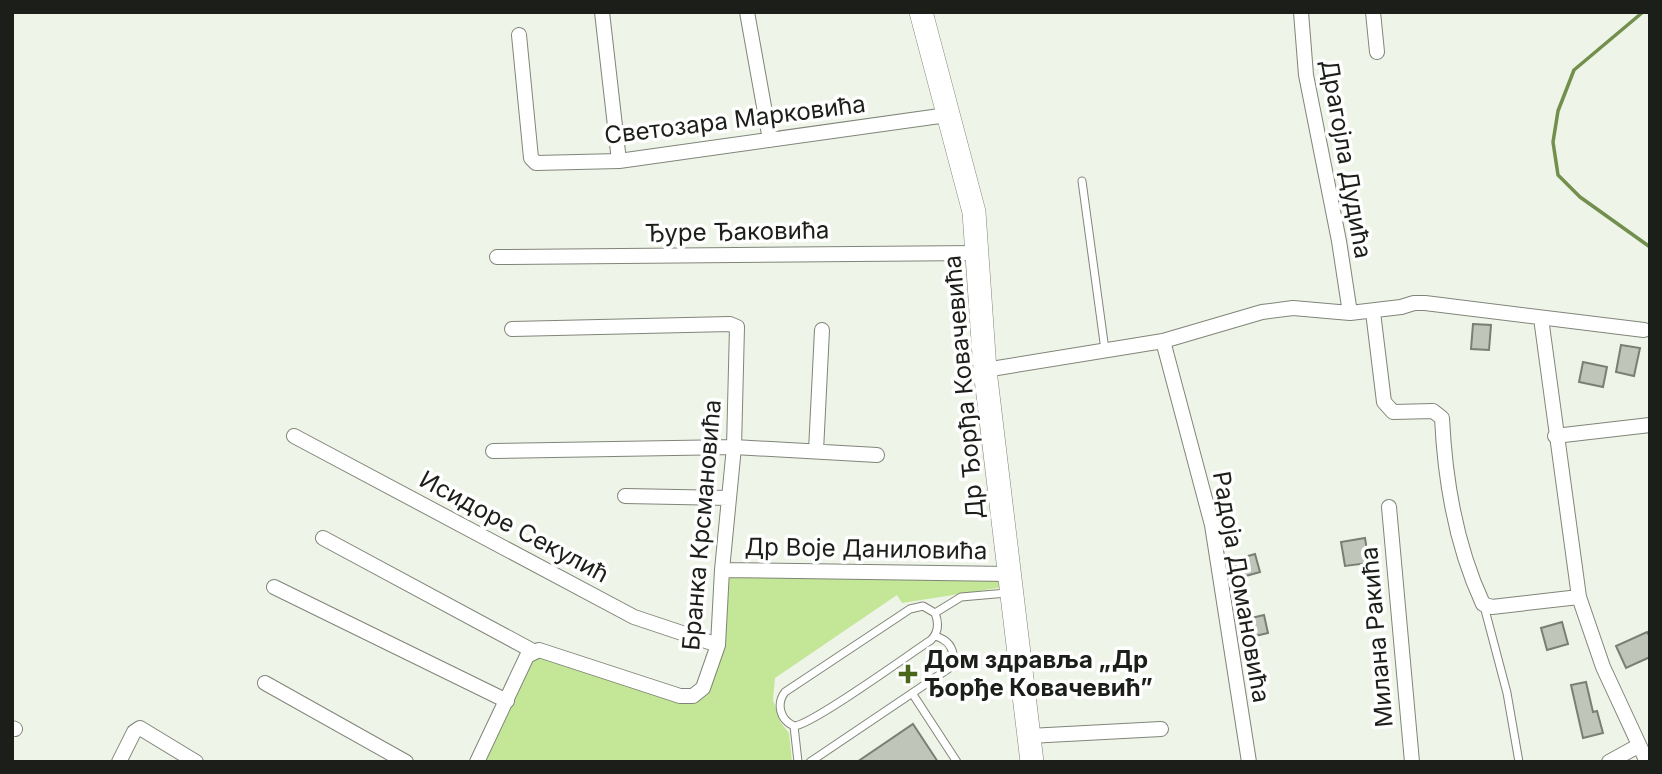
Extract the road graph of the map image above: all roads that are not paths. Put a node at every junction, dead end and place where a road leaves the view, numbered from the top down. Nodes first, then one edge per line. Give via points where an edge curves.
1 (602, 12) edge
2 (747, 12) edge
3 (920, 12) edge
4 (1301, 12) edge
5 (1373, 12) edge
6 (519, 34) dead end
7 (1377, 52) dead end
8 (947, 115) junction
9 (770, 140) junction
10 (619, 160) junction
11 (1082, 181) dead end
12 (978, 253) junction
13 (497, 257) dead end
14 (1373, 312) junction
15 (1350, 313) junction
16 (1541, 318) junction
17 (512, 329) dead end
18 (822, 330) dead end
19 (1644, 330) dead end
20 (1163, 341) junction
21 (1105, 351) junction
22 (985, 370) junction
23 (1650, 425) edge
24 (294, 436) dead end
25 (1555, 436) junction
26 (734, 447) junction
27 (493, 451) dead end
28 (816, 451) junction
29 (877, 455) dead end
30 (625, 496) dead end
31 (729, 498) junction
32 (1389, 508) dead end
33 (323, 538) dead end
34 (722, 570) junction
35 (1010, 583) junction
36 (274, 587) dead end
37 (1578, 597) junction
38 (1483, 604) junction
39 (935, 613) junction
40 (935, 636) junction
41 (719, 645) junction
42 (533, 651) junction
43 (265, 683) dead end
44 (912, 693) junction
45 (507, 701) junction
46 (794, 726) junction
47 (1161, 729) dead end
48 (1029, 736) junction
49 (1639, 746) junction
50 (119, 762) edge
51 (196, 762) edge
52 (406, 762) edge
53 (477, 762) edge
54 (798, 762) edge
55 (810, 762) edge
56 (957, 762) edge
57 (1032, 762) edge
58 (1249, 762) edge
59 (1412, 762) edge
60 (1519, 762) edge
61 (1609, 762) edge
62 (1647, 762) edge

1 - 10 street
2 - 9 street
3 - 8 main road, Др Ђорђа Ковачевића
4 - 15 street, Драгојла Дудића via 1306,75
5 - 7 street
6 - 10 street, Светозара Марковића via 531,158 536,163
8 - 9 street, Светозара Марковића
8 - 12 main road, Др Ђорђа Ковачевића via 974,212
9 - 10 street, Светозара Марковића
11 - 21 lane
12 - 13 street, Ђуре Ђаковића
12 - 22 main road, Др Ђорђа Ковачевића
14 - 15 street
14 - 16 street via 1425,303
14 - 38 street via 1388,409 1433,411 1442,418 1444,464 1456,522
15 - 20 street via 1293,308 1262,312
16 - 19 street
16 - 25 street
17 - 26 street, Бранка Крсмановића via 737,327
18 - 28 street
20 - 21 street
20 - 58 street, Радоја Домановића via 1212,525
21 - 22 street
22 - 35 main road, Др Ђорђа Ковачевића
23 - 25 street
24 - 41 street, Исидоре Секулић via 634,617
25 - 37 street
26 - 27 street
26 - 28 street
26 - 31 street, Бранка Крсмановића
28 - 29 street
30 - 31 street
31 - 34 street, Бранка Крсмановића
32 - 59 street, Милана Ракића
33 - 42 street
34 - 35 street, Др Воје Даниловића
34 - 41 street, Бранка Крсмановића
35 - 39 lane via 961,597
35 - 48 main road, Др Ђорђа Ковачевића
36 - 45 street
37 - 38 street via 1492,607
37 - 49 street
38 - 60 lane via 1493,632
39 - 40 lane
39 - 46 lane via 923,606 910,609 785,692 780,710
40 - 44 lane via 949,643 953,664
40 - 46 lane
41 - 42 street, Бранка Крсмановића via 704,688 693,696 680,696
42 - 45 street
43 - 52 street
44 - 55 lane
44 - 56 lane
45 - 53 street
46 - 54 lane
47 - 48 street
48 - 57 main road, Др Ђорђа Ковачевића
49 - 61 street
49 - 62 street
50 - 51 street via 140,729

